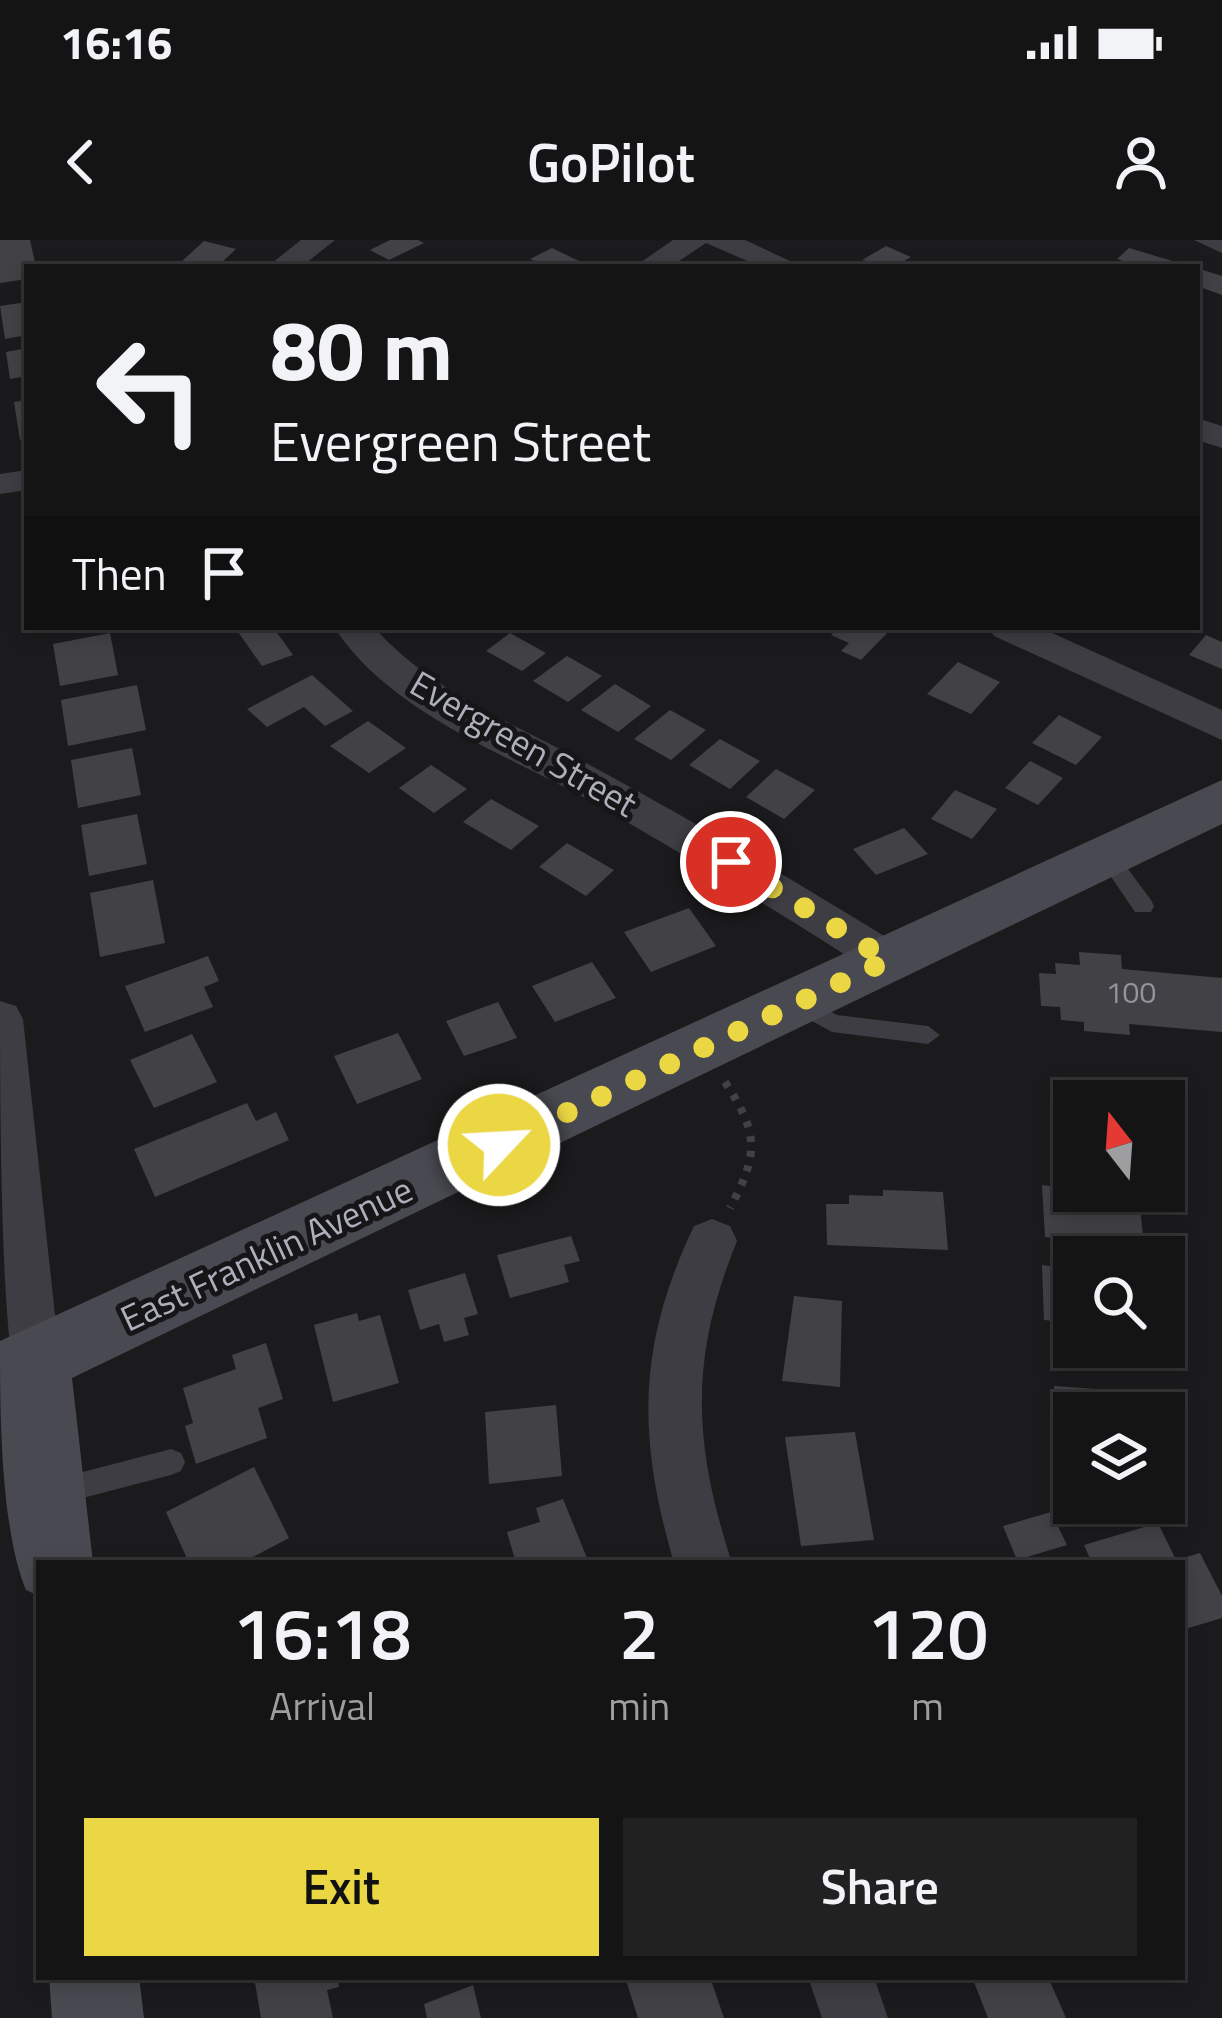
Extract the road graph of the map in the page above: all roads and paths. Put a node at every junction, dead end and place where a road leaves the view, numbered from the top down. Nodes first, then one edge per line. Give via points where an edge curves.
1 (320, 240) edge
2 (694, 240) edge
3 (719, 240) edge
4 (1209, 240) edge
5 (1222, 244) edge
6 (286, 264) edge
7 (654, 264) edge
8 (780, 264) edge
9 (355, 630) edge
10 (1014, 630) edge
11 (1222, 726) edge
12 (1219, 798) edge
13 (1106, 854) junction
14 (1143, 906) dead end
15 (888, 960) junction
16 (798, 1003) junction
17 (0, 1019) edge
18 (928, 1035) dead end
19 (722, 1077) dead end
20 (712, 1240) joint
21 (17, 1369) edge
22 (171, 1462) dead end
23 (50, 1528) edge
24 (702, 1560) edge
25 (94, 1980) edge
26 (842, 1980) edge
27 (98, 2018) edge
28 (855, 2018) edge

1 - 6 street
2 - 7 street
3 - 8 street
4 - 5 street
9 - 15 street, Evergreen Street via 462,711 770,884
10 - 11 street
12 - 13 street, East Franklin Avenue
13 - 14 lane
13 - 15 street, East Franklin Avenue
15 - 16 street, East Franklin Avenue
16 - 18 lane via 832,1023
16 - 21 street, East Franklin Avenue
17 - 21 street
19 - 20 path via 751,1119 757,1159
20 - 24 street via 683,1305 668,1393 686,1513
21 - 23 street
22 - 23 lane
25 - 27 street
26 - 28 street

